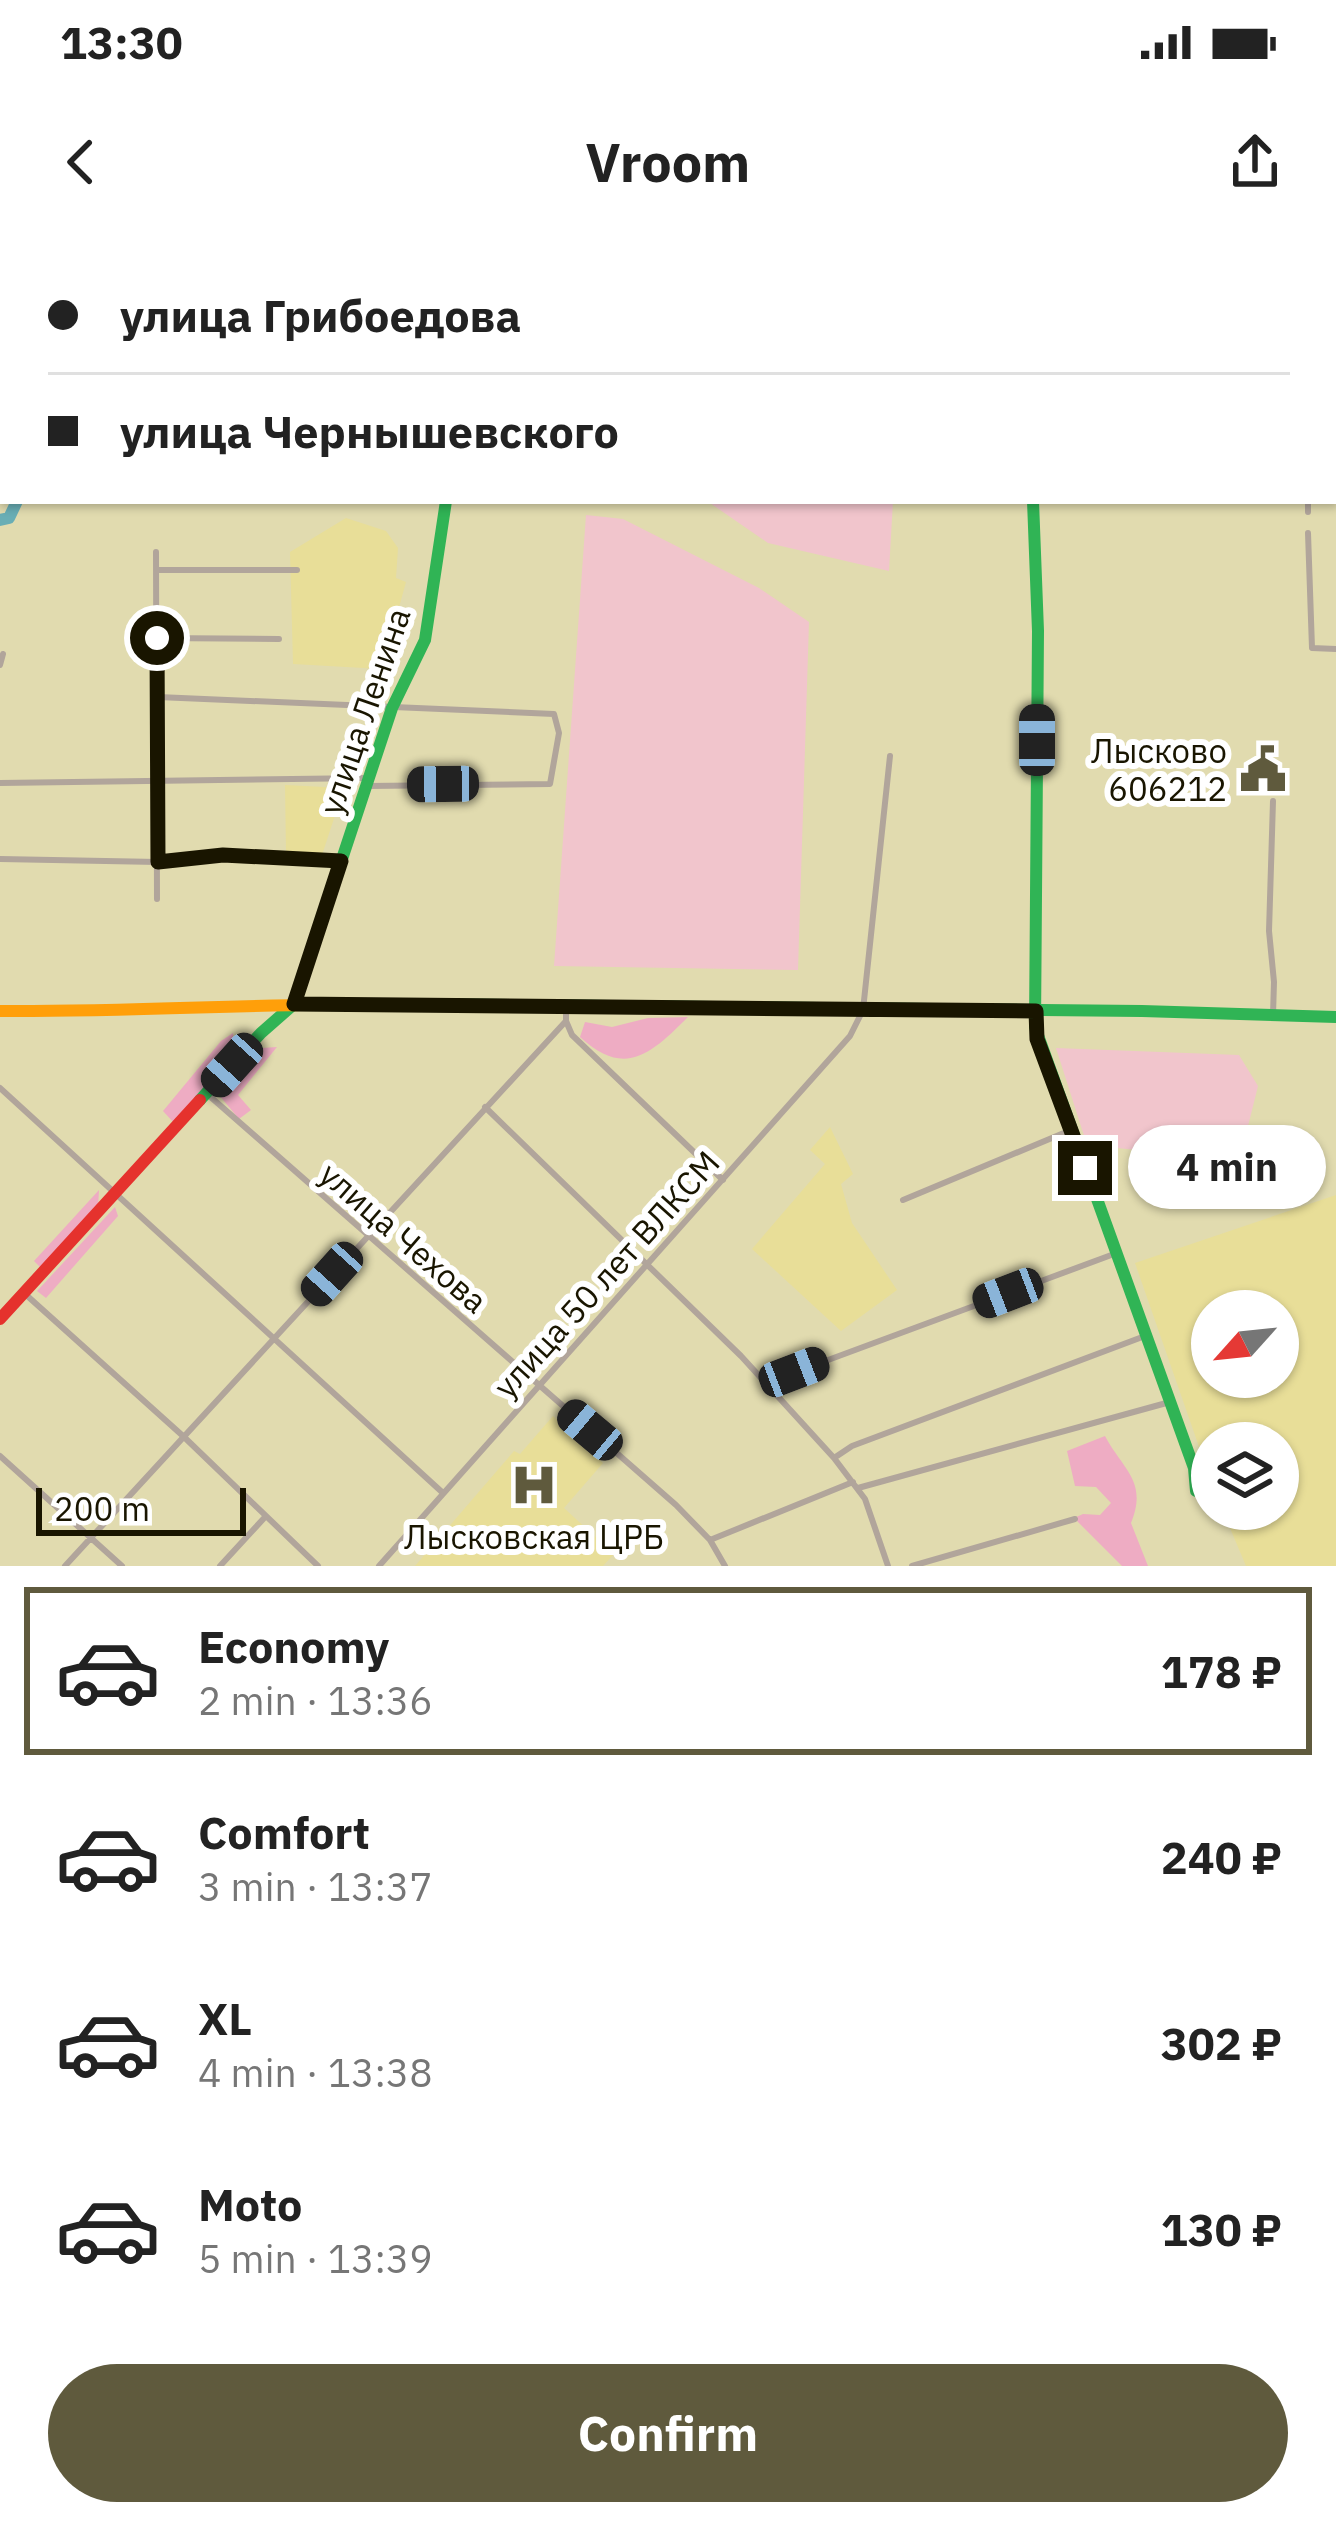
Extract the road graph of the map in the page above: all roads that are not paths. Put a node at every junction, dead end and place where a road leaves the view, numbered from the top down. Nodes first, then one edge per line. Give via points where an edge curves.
1 (446, 504) edge
2 (1033, 504) edge
3 (1308, 504) edge
4 (1308, 512) dead end
5 (1308, 533) dead end
6 (156, 553) dead end
7 (156, 570) junction
8 (297, 570) dead end
9 (157, 638) junction
10 (279, 638) dead end
11 (1336, 649) edge
12 (3, 654) edge
13 (0, 665) edge
14 (158, 697) junction
15 (392, 708) junction
16 (890, 756) dead end
17 (159, 780) junction
18 (367, 782) junction
19 (0, 783) edge
20 (1273, 801) dead end
21 (0, 859) edge
22 (341, 861) junction
23 (158, 862) junction
24 (157, 899) dead end
25 (294, 1004) junction
26 (254, 1005) junction
27 (862, 1010) junction
28 (0, 1011) edge
29 (1036, 1011) junction
30 (566, 1014) junction
31 (1273, 1015) junction
32 (1336, 1017) edge
33 (261, 1033) junction
34 (0, 1088) edge
35 (206, 1093) junction
36 (485, 1107) junction
37 (1072, 1130) junction
38 (723, 1180) junction
39 (115, 1194) junction
40 (903, 1200) dead end
41 (366, 1237) junction
42 (1114, 1254) junction
43 (648, 1265) junction
44 (24, 1293) junction
45 (0, 1318) edge
46 (1145, 1336) junction
47 (274, 1337) junction
48 (766, 1382) junction
49 (539, 1387) junction
50 (1170, 1402) junction
51 (183, 1436) junction
52 (0, 1456) edge
53 (834, 1458) junction
54 (1191, 1462) edge
55 (856, 1485) junction
56 (442, 1493) junction
57 (266, 1516) junction
58 (1075, 1519) dead end
59 (90, 1539) junction
60 (710, 1540) junction
61 (65, 1566) edge
62 (122, 1566) edge
63 (220, 1566) edge
64 (318, 1566) edge
65 (379, 1566) edge
66 (725, 1566) edge
67 (888, 1566) edge
68 (912, 1566) edge

1 - 15 main road, улица Ленина via 425,640
2 - 29 main road
3 - 4 street
5 - 11 street via 1312,648
6 - 7 street
7 - 8 street
7 - 9 street
9 - 10 street
9 - 14 street
12 - 13 street
14 - 15 street
14 - 17 street
15 - 18 main road, улица Ленина
15 - 18 street via 554,714 559,733 550,784
16 - 27 street
17 - 18 street
17 - 19 street
17 - 23 street
18 - 22 main road, улица Ленина
20 - 31 street
21 - 23 street
22 - 23 street via 223,855
22 - 25 main road, улица Ленина
23 - 24 street
25 - 26 main road
25 - 30 main road
25 - 33 main road
26 - 28 main road
26 - 33 main road
27 - 29 main road
27 - 30 main road
27 - 38 street, улица 50 лет ВЛКСМ via 850,1036
29 - 31 main road
29 - 37 main road via 1037,1039
30 - 36 street
30 - 38 street via 572,1035
31 - 32 main road
33 - 35 main road
34 - 39 street
35 - 39 main road
35 - 41 street, улица Чехова
36 - 41 street
36 - 43 street
37 - 40 street
37 - 42 main road
38 - 43 street, улица 50 лет ВЛКСМ
39 - 44 main road
39 - 47 street
41 - 47 street
41 - 49 street, улица Чехова
42 - 46 main road
42 - 48 street
43 - 48 street
43 - 49 street, улица 50 лет ВЛКСМ
44 - 45 main road
44 - 51 street
46 - 50 main road
46 - 53 street
47 - 51 street
47 - 56 street
48 - 53 street
49 - 56 street, улица 50 лет ВЛКСМ
49 - 60 street, улица Чехова
50 - 54 main road
50 - 55 street
51 - 57 street
51 - 59 street
52 - 59 street
53 - 55 street
55 - 60 street
55 - 67 street
56 - 65 street, улица 50 лет ВЛКСМ
57 - 63 street
57 - 64 street
58 - 68 street
59 - 61 street
59 - 62 street
60 - 66 street, улица Чехова

